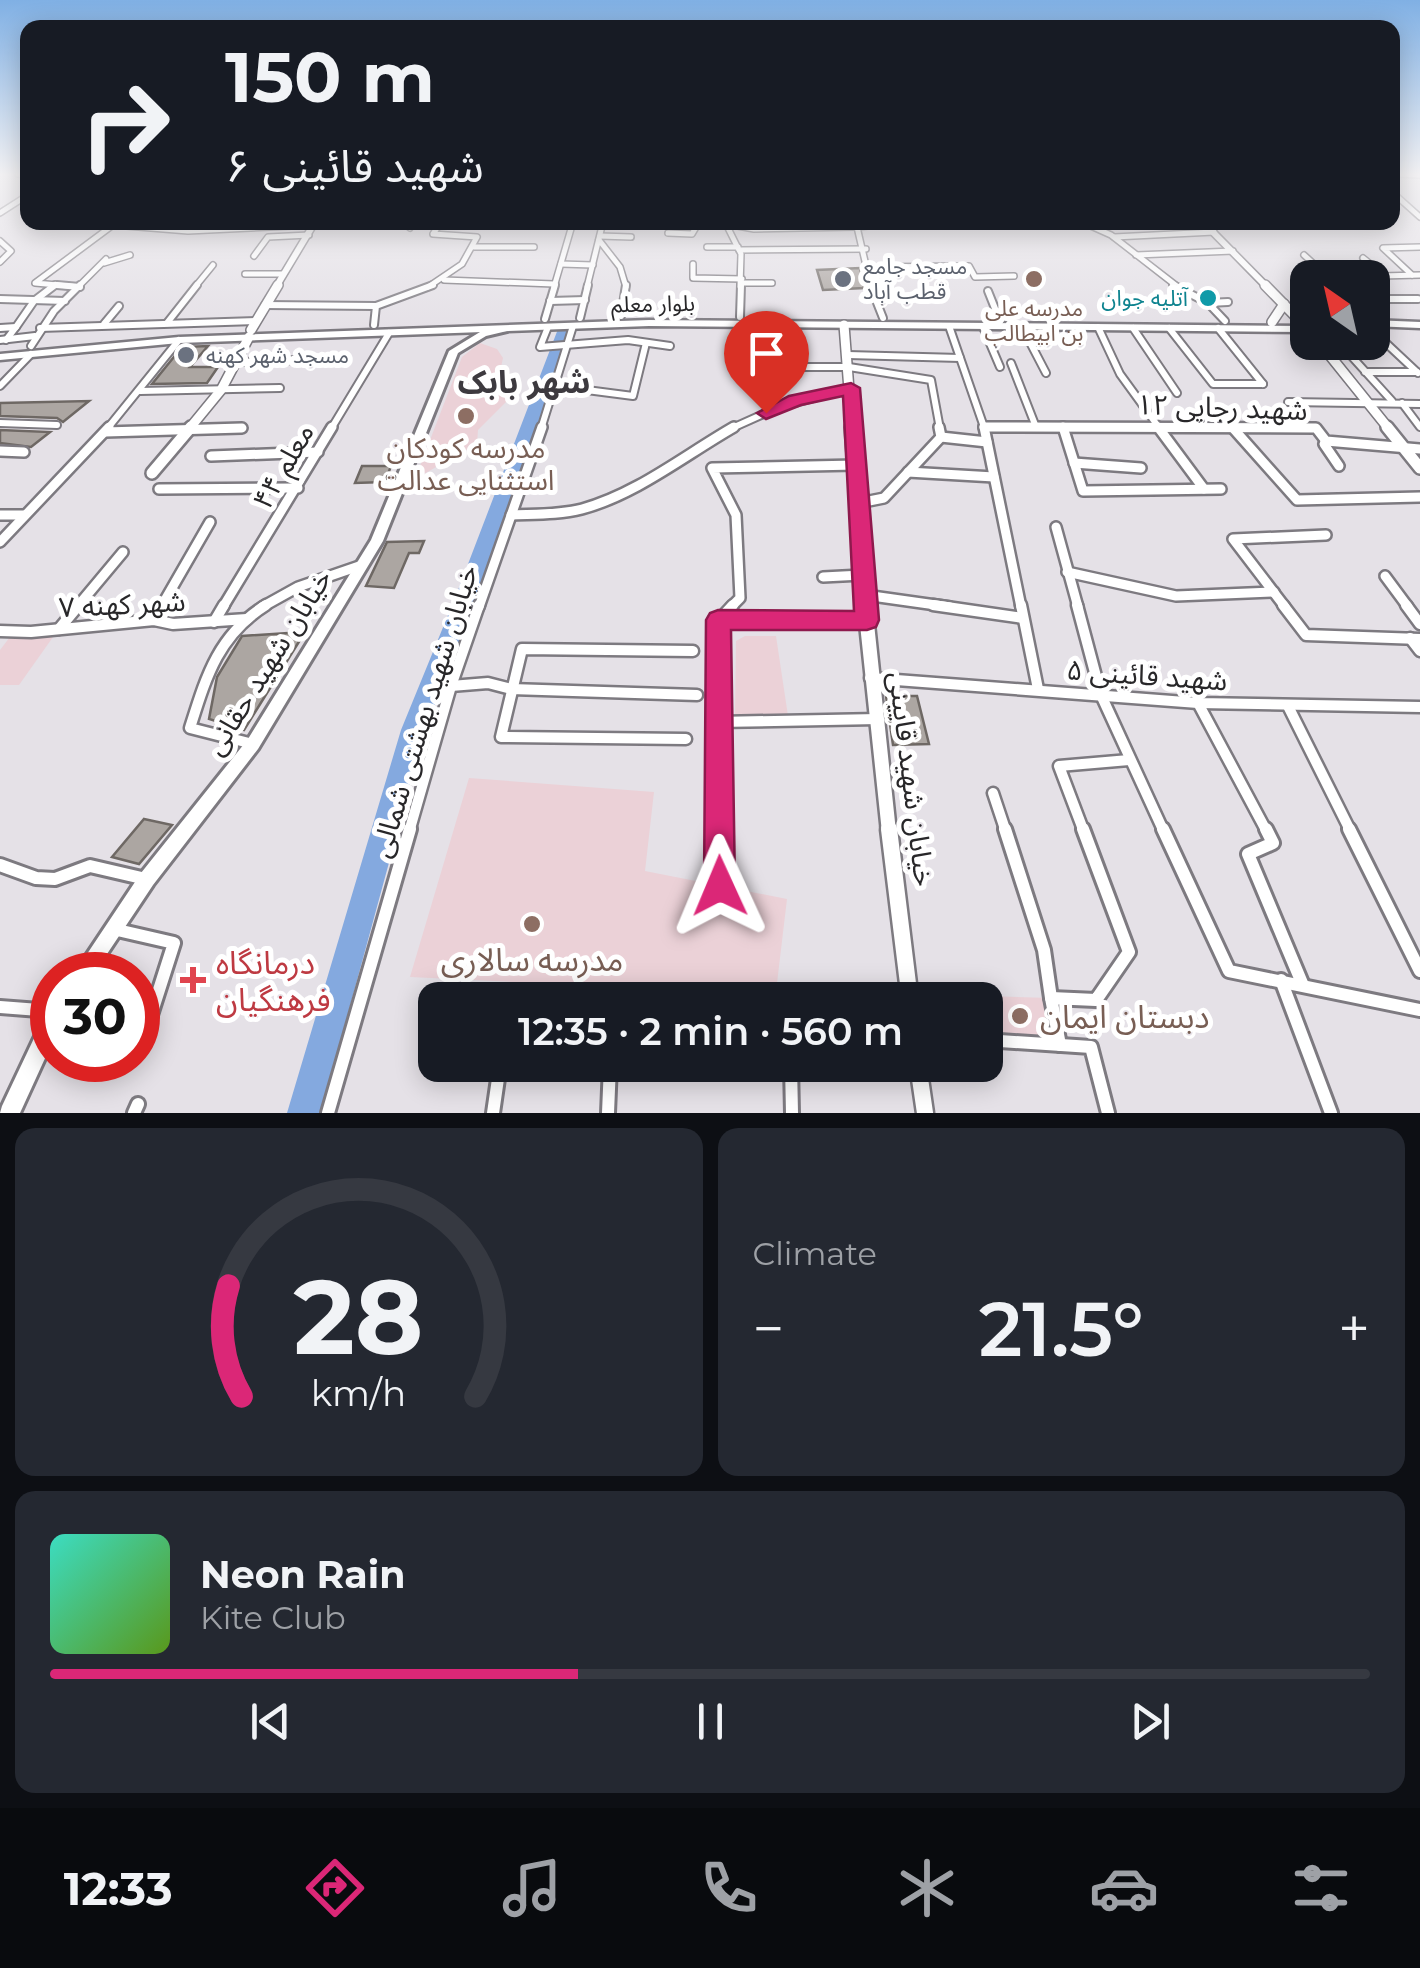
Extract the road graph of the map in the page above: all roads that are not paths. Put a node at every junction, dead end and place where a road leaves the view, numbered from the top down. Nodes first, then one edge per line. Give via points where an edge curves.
1 (108, 230) edge
2 (146, 230) edge
3 (264, 230) edge
4 (302, 230) edge
5 (311, 230) edge
6 (436, 230) edge
7 (571, 230) edge
8 (601, 230) edge
9 (694, 230) edge
10 (730, 230) edge
11 (857, 230) edge
12 (1099, 230) edge
13 (1214, 232) joint
14 (668, 233) dead end
15 (632, 237) dead end
16 (1114, 237) junction
17 (599, 238) junction
18 (0, 241) edge
19 (534, 247) dead end
20 (707, 247) dead end
21 (474, 248) junction
22 (738, 248) junction
23 (1420, 248) edge
24 (866, 249) junction
25 (1233, 251) junction
26 (796, 252) joint
27 (130, 255) dead end
28 (1135, 255) junction
29 (1304, 255) dead end
30 (254, 256) dead end
31 (1363, 258) dead end
32 (1309, 260) edge
33 (1365, 260) edge
34 (104, 261) joint
35 (0, 262) edge
36 (561, 264) junction
37 (693, 264) dead end
38 (212, 265) dead end
39 (590, 265) junction
40 (867, 269) junction
41 (245, 274) dead end
42 (283, 274) junction
43 (1416, 275) edge
44 (1014, 276) dead end
45 (1390, 276) edge
46 (444, 280) junction
47 (742, 281) junction
48 (554, 284) junction
49 (772, 284) dead end
50 (55, 286) junction
51 (80, 287) junction
52 (988, 291) dead end
53 (1390, 299) edge
54 (0, 300) edge
55 (550, 300) junction
56 (585, 300) junction
57 (1418, 300) edge
58 (34, 301) junction
59 (65, 301) junction
60 (1228, 302) dead end
61 (1208, 303) junction
62 (1284, 304) junction
63 (264, 305) junction
64 (120, 306) dead end
65 (376, 306) junction
66 (1290, 310) edge
67 (621, 316) junction
68 (884, 318) junction
69 (731, 319) junction
70 (1000, 321) junction
71 (577, 322) junction
72 (923, 322) junction
73 (1272, 322) junction
74 (167, 323) junction
75 (547, 323) junction
76 (104, 324) junction
77 (844, 324) junction
78 (1290, 324) edge
79 (374, 325) junction
80 (1222, 325) junction
81 (1290, 325) edge
82 (949, 326) junction
83 (1390, 326) edge
84 (16, 327) junction
85 (983, 327) junction
86 (1022, 327) junction
87 (1098, 327) junction
88 (0, 328) edge
89 (1133, 328) junction
90 (1169, 328) junction
91 (1420, 328) edge
92 (252, 329) junction
93 (504, 329) junction
94 (437, 331) junction
95 (389, 332) junction
96 (179, 340) junction
97 (34, 341) junction
98 (1390, 342) edge
99 (2, 343) edge
100 (646, 343) junction
101 (670, 346) dead end
102 (566, 348) junction
103 (454, 351) junction
104 (0, 357) edge
105 (960, 358) junction
106 (299, 360) dead end
107 (1334, 360) edge
108 (1354, 360) edge
109 (849, 361) junction
110 (237, 362) junction
111 (1010, 363) dead end
112 (784, 367) dead end
113 (1000, 367) dead end
114 (1365, 372) junction
115 (1419, 372) edge
116 (1046, 373) dead end
117 (0, 386) edge
118 (556, 386) junction
119 (280, 388) dead end
120 (851, 388) junction
121 (220, 390) junction
122 (140, 391) junction
123 (1177, 393) dead end
124 (1368, 401) junction
125 (1392, 401) junction
126 (1288, 402) dead end
127 (1402, 404) junction
128 (1420, 404) edge
129 (0, 424) edge
130 (57, 425) dead end
131 (1036, 426) junction
132 (1230, 426) junction
133 (984, 427) junction
134 (1063, 427) junction
135 (1160, 427) junction
136 (1420, 427) edge
137 (192, 428) junction
138 (242, 428) dead end
139 (105, 432) junction
140 (941, 437) junction
141 (1326, 440) junction
142 (987, 442) junction
143 (1402, 446) junction
144 (1420, 449) edge
145 (0, 450) edge
146 (24, 452) dead end
147 (318, 452) junction
148 (210, 456) dead end
149 (1074, 463) junction
150 (856, 465) junction
151 (1339, 466) dead end
152 (712, 468) joint
153 (1141, 468) dead end
154 (1420, 468) edge
155 (908, 472) junction
156 (152, 473) dead end
157 (994, 477) junction
158 (298, 488) junction
159 (1204, 489) junction
160 (1221, 489) dead end
161 (159, 490) dead end
162 (1420, 497) edge
163 (860, 503) junction
164 (0, 515) edge
165 (24, 515) junction
166 (511, 515) junction
167 (210, 522) dead end
168 (1056, 527) dead end
169 (1326, 535) dead end
170 (0, 542) edge
171 (123, 552) dead end
172 (362, 565) junction
173 (1067, 572) junction
174 (862, 576) junction
175 (1385, 576) dead end
176 (823, 577) dead end
177 (1274, 592) junction
178 (865, 595) junction
179 (1023, 618) junction
180 (246, 619) junction
181 (154, 620) junction
182 (718, 620) junction
183 (867, 620) junction
184 (214, 622) junction
185 (1420, 624) edge
186 (59, 629) junction
187 (0, 631) edge
188 (1415, 638) edge
189 (694, 651) dead end
190 (1420, 651) edge
191 (870, 678) junction
192 (451, 686) junction
193 (511, 689) junction
194 (1038, 689) junction
195 (697, 695) dead end
196 (1100, 695) junction
197 (1198, 703) junction
198 (1288, 706) junction
199 (1420, 707) edge
200 (878, 719) junction
201 (717, 722) junction
202 (686, 739) dead end
203 (253, 744) junction
204 (1129, 760) junction
205 (994, 793) dead end
206 (0, 865) edge
207 (147, 880) junction
208 (720, 886) dead end
209 (113, 929) junction
210 (98, 952) edge
211 (1420, 971) edge
212 (1282, 980) junction
213 (908, 982) edge
214 (1302, 983) junction
215 (160, 987) edge
216 (1051, 998) junction
217 (0, 1007) edge
218 (30, 1010) edge
219 (1420, 1010) edge
220 (1003, 1041) edge
221 (1060, 1045) junction
222 (30, 1069) edge
223 (498, 1082) edge
224 (609, 1082) edge
225 (791, 1082) edge
226 (920, 1082) edge
227 (9, 1113) edge
228 (328, 1113) edge
229 (493, 1113) edge
230 (608, 1113) edge
231 (792, 1113) edge
232 (925, 1113) edge
233 (1108, 1113) edge
234 (1331, 1113) edge

1 - 50 street via 34,283
2 - 3 street
4 - 30 street via 268,237
5 - 42 street
6 - 21 street via 477,237
7 - 36 street
8 - 17 street
9 - 14 street
10 - 22 street
11 - 24 street
12 - 16 street
13 - 16 street
13 - 25 street
15 - 17 street
16 - 28 street
17 - 39 street
17 - 67 street via 627,276
18 - 35 street via 11,251
19 - 21 street
20 - 22 street
21 - 46 street
22 - 26 street
22 - 47 street
23 - 43 street via 1383,248
24 - 26 street
24 - 40 street
25 - 28 street
25 - 62 street
27 - 34 street
28 - 61 street via 1173,286
29 - 32 street
31 - 33 street
34 - 51 street
36 - 39 street
36 - 48 street
37 - 47 street via 693,278
38 - 74 street
39 - 56 street
40 - 44 street via 969,266 974,277
40 - 68 street
41 - 42 street
42 - 63 street
43 - 45 street
46 - 48 street
46 - 65 street
47 - 49 street
47 - 69 street
48 - 55 street
50 - 51 street
50 - 58 street
51 - 59 street
52 - 70 street
53 - 57 street
54 - 58 street
55 - 56 street
55 - 75 street
56 - 71 street
58 - 59 street
58 - 84 street
59 - 97 street
60 - 61 street
61 - 80 street
62 - 66 street
62 - 73 street
63 - 65 street
63 - 92 street
64 - 76 street
65 - 79 street
67 - 69 main road, بلوار معلم
67 - 71 main road, بلوار معلم
68 - 69 main road, بلوار معلم
68 - 72 main road, بلوار معلم
69 - 71 main road, بلوار معلم
69 - 77 main road, بلوار معلم
70 - 72 main road, بلوار معلم
70 - 80 main road, بلوار معلم
71 - 75 main road, بلوار معلم
71 - 102 street, خیابان شهید بهشتی شمالی
72 - 77 main road, بلوار معلم
72 - 82 main road, بلوار معلم
73 - 78 main road, بلوار معلم
73 - 80 main road, بلوار معلم
74 - 76 street
74 - 92 street
75 - 79 main road, بلوار معلم
75 - 93 main road, بلوار معلم
75 - 102 street via 540,348
76 - 97 street
77 - 109 street, خیابان شهید قایینی
79 - 92 main road, بلوار معلم
80 - 81 main road, بلوار معلم
80 - 90 main road, بلوار معلم
80 - 90 street via 1263,384 1213,384
82 - 85 main road, بلوار معلم
82 - 105 street
83 - 91 main road
84 - 88 street
84 - 99 street
85 - 86 main road, بلوار معلم
85 - 113 street
86 - 87 main road, بلوار معلم
86 - 116 street
87 - 89 main road, بلوار معلم
87 - 135 street via 1120,374
89 - 90 main road, بلوار معلم
89 - 123 street
92 - 95 main road, بلوار معلم
92 - 96 main road, بلوار معلم
92 - 97 main road, بلوار معلم
92 - 110 street
93 - 94 main road, بلوار معلم
93 - 103 main road
94 - 95 main road, بلوار معلم
94 - 103 main road via 452,340
95 - 147 street, معلم ۴۴
96 - 97 main road, بلوار معلم
96 - 122 street
97 - 99 main road, بلوار معلم
97 - 104 main road, بلوار معلم
97 - 117 street
98 - 115 street
100 - 101 street
100 - 102 street
100 - 118 street via 633,396
102 - 118 street, خیابان شهید بهشتی شمالی
103 - 172 main road, خیابان شهید حقانی
105 - 109 street
105 - 133 street
106 - 110 street
107 - 124 street
108 - 114 street
109 - 112 street
109 - 120 street, خیابان شهید قایینی
109 - 140 street via 930,380
110 - 121 street
111 - 131 street
114 - 115 street
114 - 125 street
118 - 166 street, خیابان شهید بهشتی شمالی
119 - 121 street
120 - 150 street, خیابان شهید قایینی
120 - 166 street via 796,400 736,426 595,505
121 - 122 street
121 - 137 street
122 - 139 street
124 - 125 street
124 - 126 street
124 - 143 street
125 - 127 street
127 - 128 street
127 - 136 street
129 - 130 street
131 - 133 street, شهید رجایی ۱۲
131 - 134 street, شهید رجایی ۱۲
132 - 135 street, شهید رجایی ۱۲
132 - 141 street, شهید رجایی ۱۲ via 1316,428
132 - 162 street via 1297,500
133 - 142 street
134 - 135 street, شهید رجایی ۱۲
134 - 149 street
135 - 159 street
137 - 138 street
137 - 139 street
137 - 156 street
139 - 165 street
140 - 142 street
140 - 155 street
141 - 143 street, شهید رجایی ۱۲
141 - 151 street
142 - 157 street
143 - 144 street, شهید رجایی ۱۲
143 - 154 street
145 - 146 street
147 - 148 street
147 - 158 street, معلم ۴۴
149 - 153 street
149 - 159 street via 1083,491
150 - 152 street
150 - 163 street, خیابان شهید قایینی
152 - 182 street via 736,515 740,598
155 - 157 street
155 - 163 street via 884,498
157 - 179 street
158 - 161 street
158 - 184 street, معلم ۴۴
159 - 160 street
163 - 174 street, خیابان شهید قایینی
164 - 165 street
165 - 170 street
166 - 192 street, خیابان شهید بهشتی شمالی
167 - 181 street
168 - 173 street
169 - 177 street via 1233,539
171 - 186 street
172 - 180 street via 304,584
172 - 203 main road, خیابان شهید حقانی
173 - 177 street via 1176,596
173 - 196 street
174 - 176 street
174 - 178 street, خیابان شهید قایینی
175 - 185 street
177 - 188 street via 1306,635
178 - 179 street
178 - 183 street, خیابان شهید قایینی
179 - 194 street
180 - 184 street, شهر کهنه ۷
180 - 203 street via 212,659 190,728
181 - 184 street, شهر کهنه ۷
181 - 186 street, شهر کهنه ۷
182 - 183 street
182 - 201 street
183 - 191 street, خیابان شهید قایینی
186 - 187 street, شهر کهنه ۷
188 - 190 street
189 - 193 street via 522,650
191 - 194 street, شهید قائینی ۵
191 - 200 street, خیابان شهید قایینی
192 - 193 street
192 - 228 street, خیابان شهید بهشتی شمالی
193 - 195 street
193 - 202 street via 501,737
194 - 196 street, شهید قائینی ۵
196 - 197 street, شهید قائینی ۵
196 - 204 street
197 - 198 street, شهید قائینی ۵
197 - 214 street via 1273,843 1248,854
198 - 199 street, شهید قائینی ۵
198 - 211 street
200 - 201 street
200 - 213 street, خیابان شهید قایینی
201 - 208 street
203 - 207 main road, خیابان شهید حقانی
204 - 212 street via 1229,971
204 - 216 street via 1059,766 1129,952 1096,1000
205 - 216 street via 1044,950
206 - 207 street via 55,879 106,866
207 - 209 main road, خیابان شهید حقانی
209 - 210 main road, خیابان شهید حقانی
209 - 215 street via 174,944
212 - 214 street
212 - 234 street
214 - 219 street
216 - 221 street
217 - 218 street
220 - 221 street
221 - 233 street via 1091,1047
222 - 227 main road
223 - 229 street
224 - 230 street
225 - 231 street
226 - 232 street

